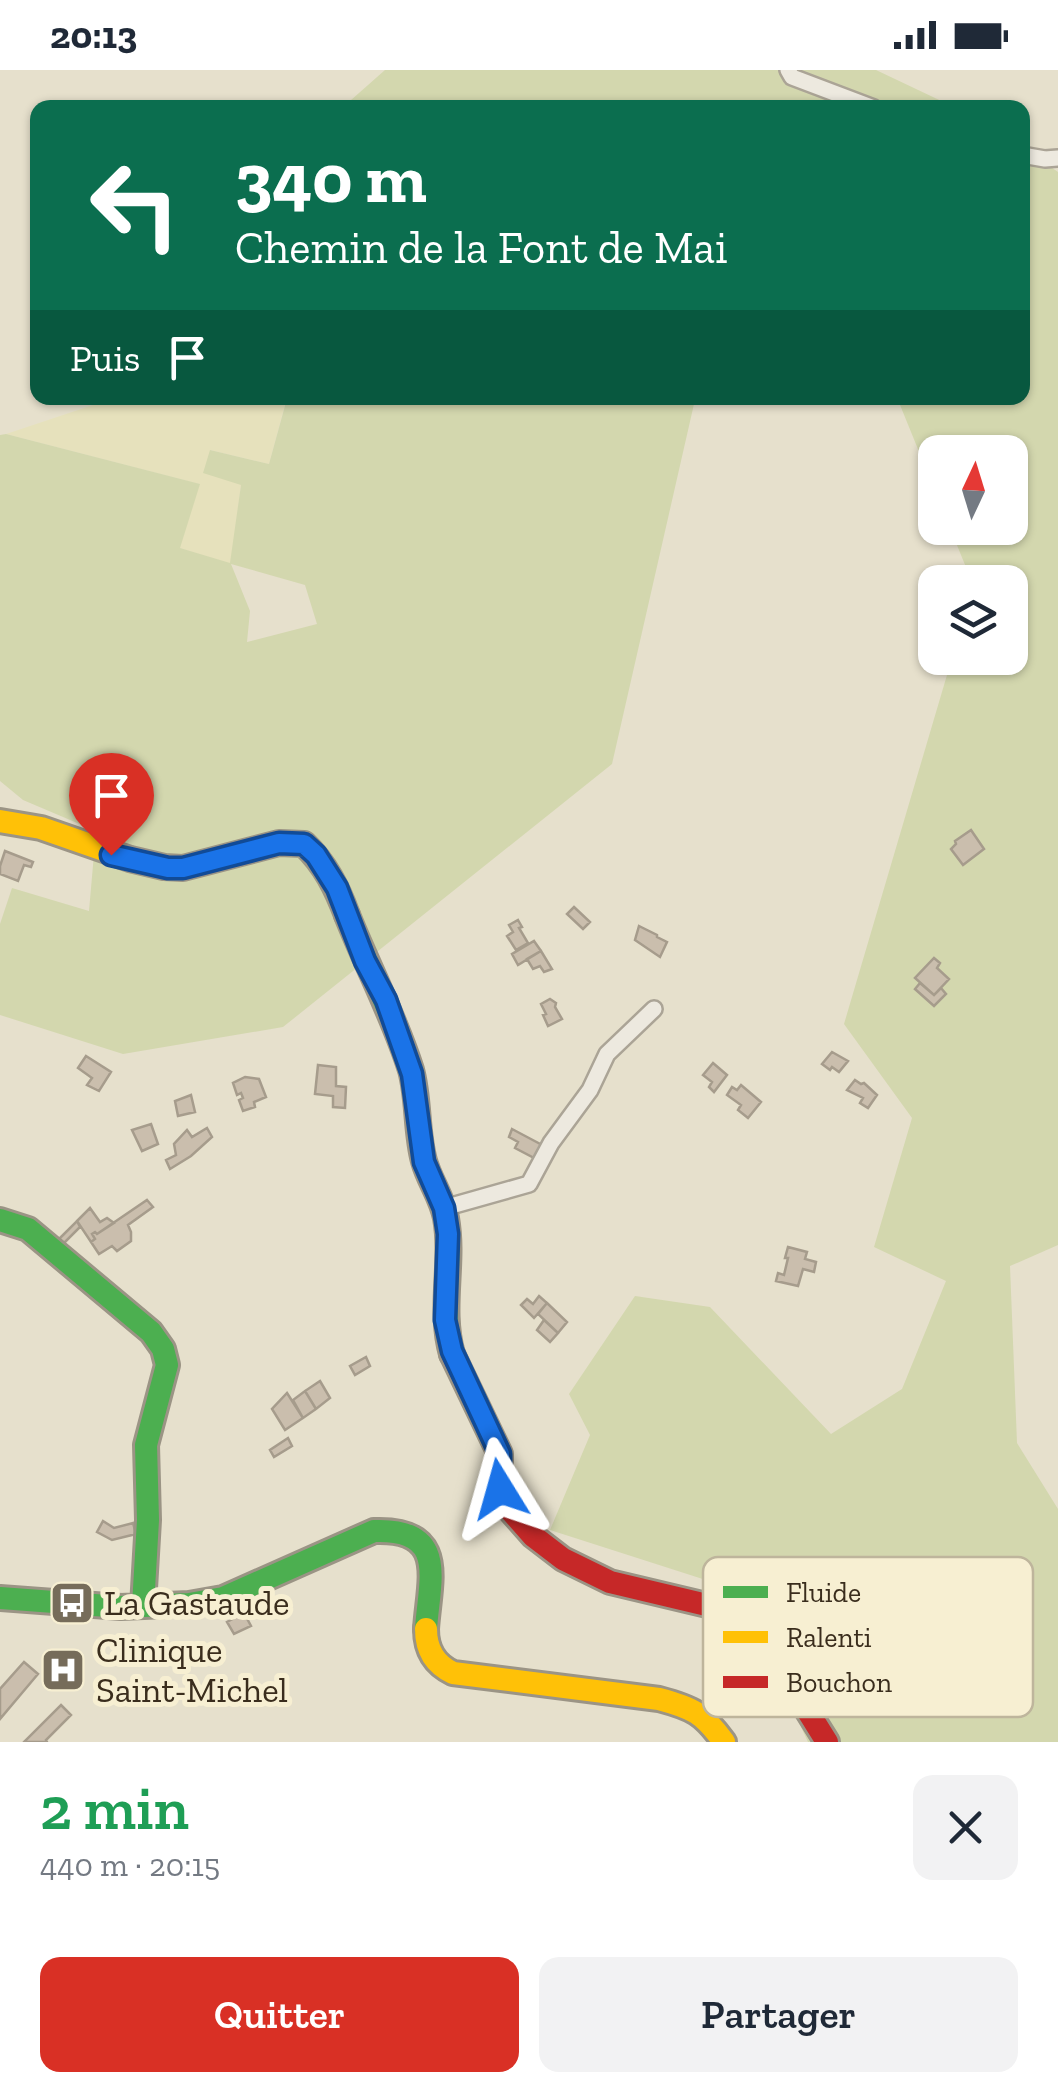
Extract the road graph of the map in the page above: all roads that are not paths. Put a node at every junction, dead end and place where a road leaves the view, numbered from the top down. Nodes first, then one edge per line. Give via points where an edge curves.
1 (788, 70) edge
2 (854, 100) edge
3 (1030, 157) edge
4 (1058, 158) edge
5 (0, 821) edge
6 (654, 1009) dead end
7 (444, 1208) junction
8 (0, 1220) edge
9 (0, 1598) edge
10 (703, 1604) edge
11 (144, 1606) junction
12 (812, 1717) edge
13 (724, 1742) edge
14 (828, 1742) edge

1 - 2 street
3 - 4 street
5 - 7 street via 168,868 279,843 304,844 337,888 386,1000 412,1074 424,1162
6 - 7 street via 607,1054 529,1184
7 - 10 street via 445,1320 452,1351 500,1454 503,1502 563,1559 610,1582
8 - 11 street via 28,1229 163,1349 168,1365 146,1444
9 - 11 street
11 - 13 street via 223,1598 374,1531 393,1530 409,1534 432,1561 426,1632 428,1651 440,1666 482,1678 658,1699 691,1708
12 - 14 street

